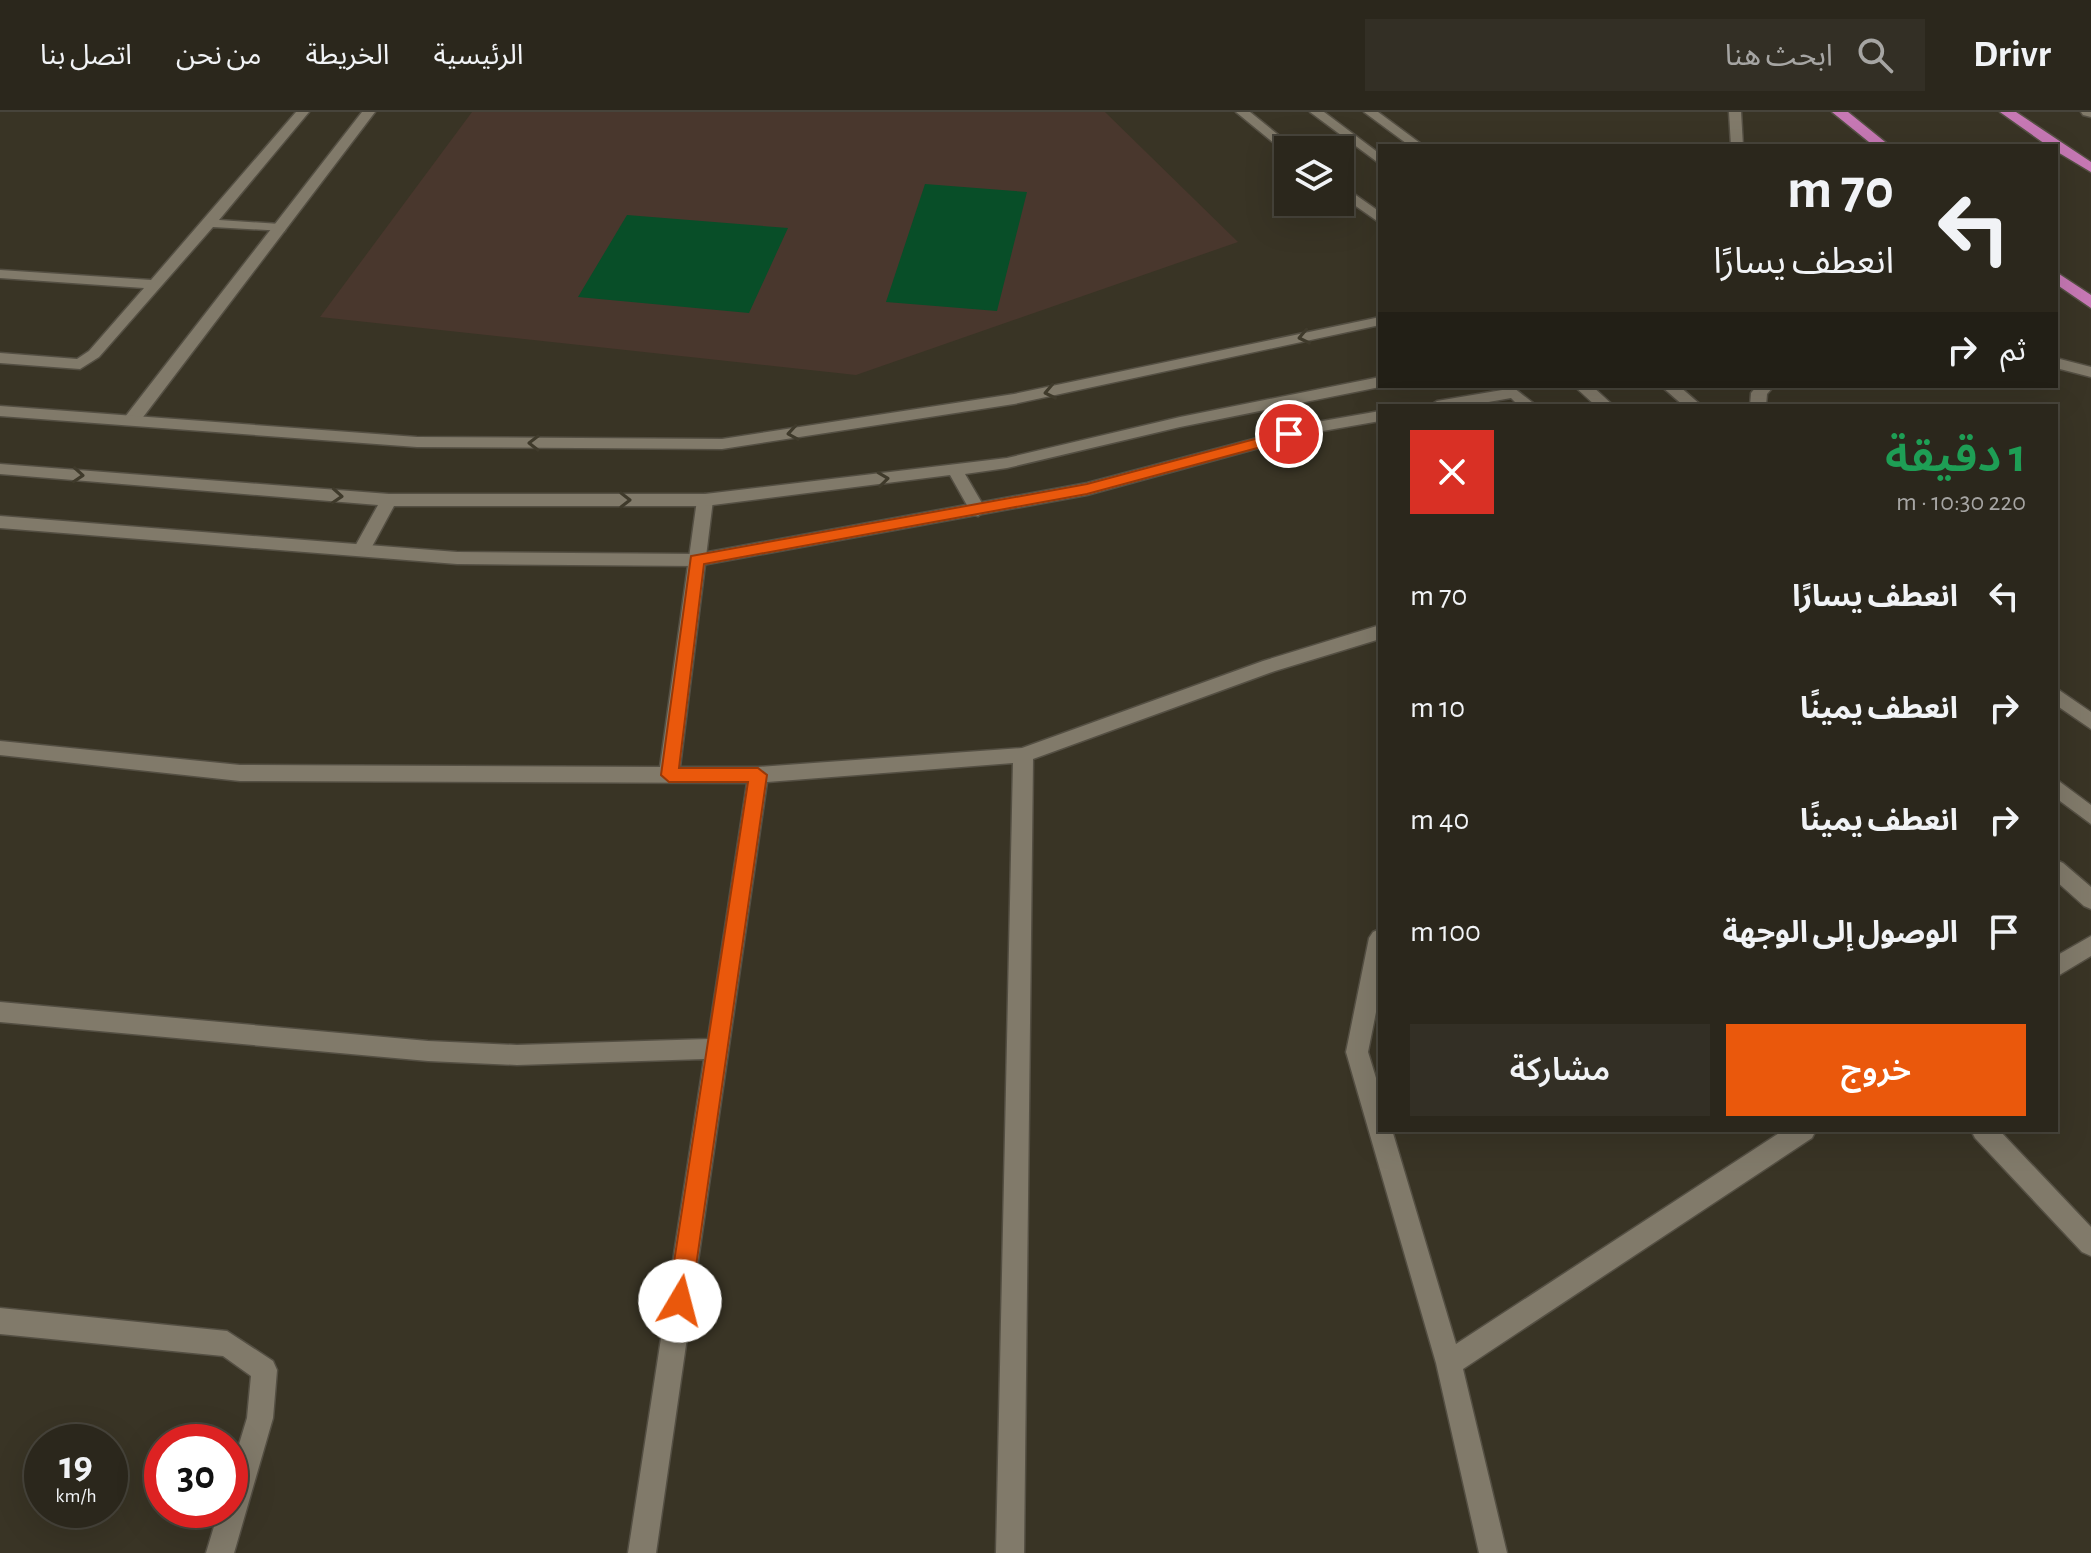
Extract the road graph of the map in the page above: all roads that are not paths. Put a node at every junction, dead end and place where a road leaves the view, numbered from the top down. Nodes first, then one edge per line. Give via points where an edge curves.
1 (303, 112) edge
2 (369, 112) edge
3 (1242, 112) edge
4 (1316, 112) edge
5 (1370, 112) edge
6 (1735, 112) edge
7 (1839, 112) edge
8 (2007, 112) edge
9 (1274, 137) edge
10 (1415, 144) edge
11 (1737, 144) edge
12 (1880, 144) edge
13 (2055, 144) edge
14 (2058, 146) edge
15 (1378, 158) edge
16 (2091, 168) edge
17 (1354, 199) edge
18 (1378, 217) edge
19 (209, 223) junction
20 (280, 228) junction
21 (0, 274) edge
22 (2058, 278) edge
23 (156, 285) junction
24 (2091, 303) edge
25 (1378, 321) edge
26 (0, 358) edge
27 (2058, 364) edge
28 (2091, 372) edge
29 (1378, 382) edge
30 (1584, 388) edge
31 (1672, 388) edge
32 (1449, 404) edge
33 (1527, 404) edge
34 (1604, 404) edge
35 (1692, 404) edge
36 (0, 411) edge
37 (1378, 416) edge
38 (131, 421) junction
39 (0, 469) edge
40 (955, 470) junction
41 (389, 500) junction
42 (705, 500) junction
43 (978, 510) junction
44 (0, 522) edge
45 (362, 550) junction
46 (697, 560) junction
47 (1378, 633) edge
48 (2058, 697) edge
49 (2091, 722) edge
50 (0, 748) edge
51 (1023, 755) junction
52 (669, 775) junction
53 (758, 775) junction
54 (2058, 789) edge
55 (2091, 816) edge
56 (2058, 871) edge
57 (2091, 900) edge
58 (2091, 945) edge
59 (1378, 948) edge
60 (2058, 967) edge
61 (0, 1012) edge
62 (717, 1049) junction
63 (1378, 1123) edge
64 (1381, 1132) edge
65 (1801, 1132) edge
66 (1985, 1132) edge
67 (2091, 1244) edge
68 (0, 1321) edge
69 (1449, 1363) junction
70 (220, 1553) edge
71 (642, 1553) edge
72 (1010, 1553) edge
73 (1493, 1553) edge

1 - 19 street
2 - 20 street
3 - 9 street
4 - 15 street
5 - 10 street
6 - 11 street
7 - 12 highway
8 - 13 highway
14 - 16 highway
17 - 18 street
19 - 20 street
19 - 23 street
20 - 38 street
21 - 23 street
22 - 24 highway
23 - 26 street via 80,364
25 -> 38 street via 1014,399 722,444 417,442
27 - 28 street
29 - 40 street
30 - 34 street
31 - 35 street
32 - 33 street via 1514,393
36 - 38 street
37 - 43 street via 1317,427 1087,489
39 -> 41 street
42 -> 40 street
40 - 43 street
41 -> 42 street
41 - 45 street
42 - 46 street
43 - 46 street
44 - 45 street
45 - 46 street via 457,558
46 - 52 street
47 - 51 street
48 - 49 street
50 - 52 street via 240,773
51 - 53 street
51 - 72 street
52 - 53 street
53 - 62 street
54 - 55 street
56 - 57 street
58 - 60 street
59 - 63 street via 1357,1052
61 - 62 street via 443,1052
62 - 71 street
64 - 69 street
65 - 69 street
66 - 67 street
68 - 70 street via 227,1344 264,1370 260,1418
69 - 73 street

